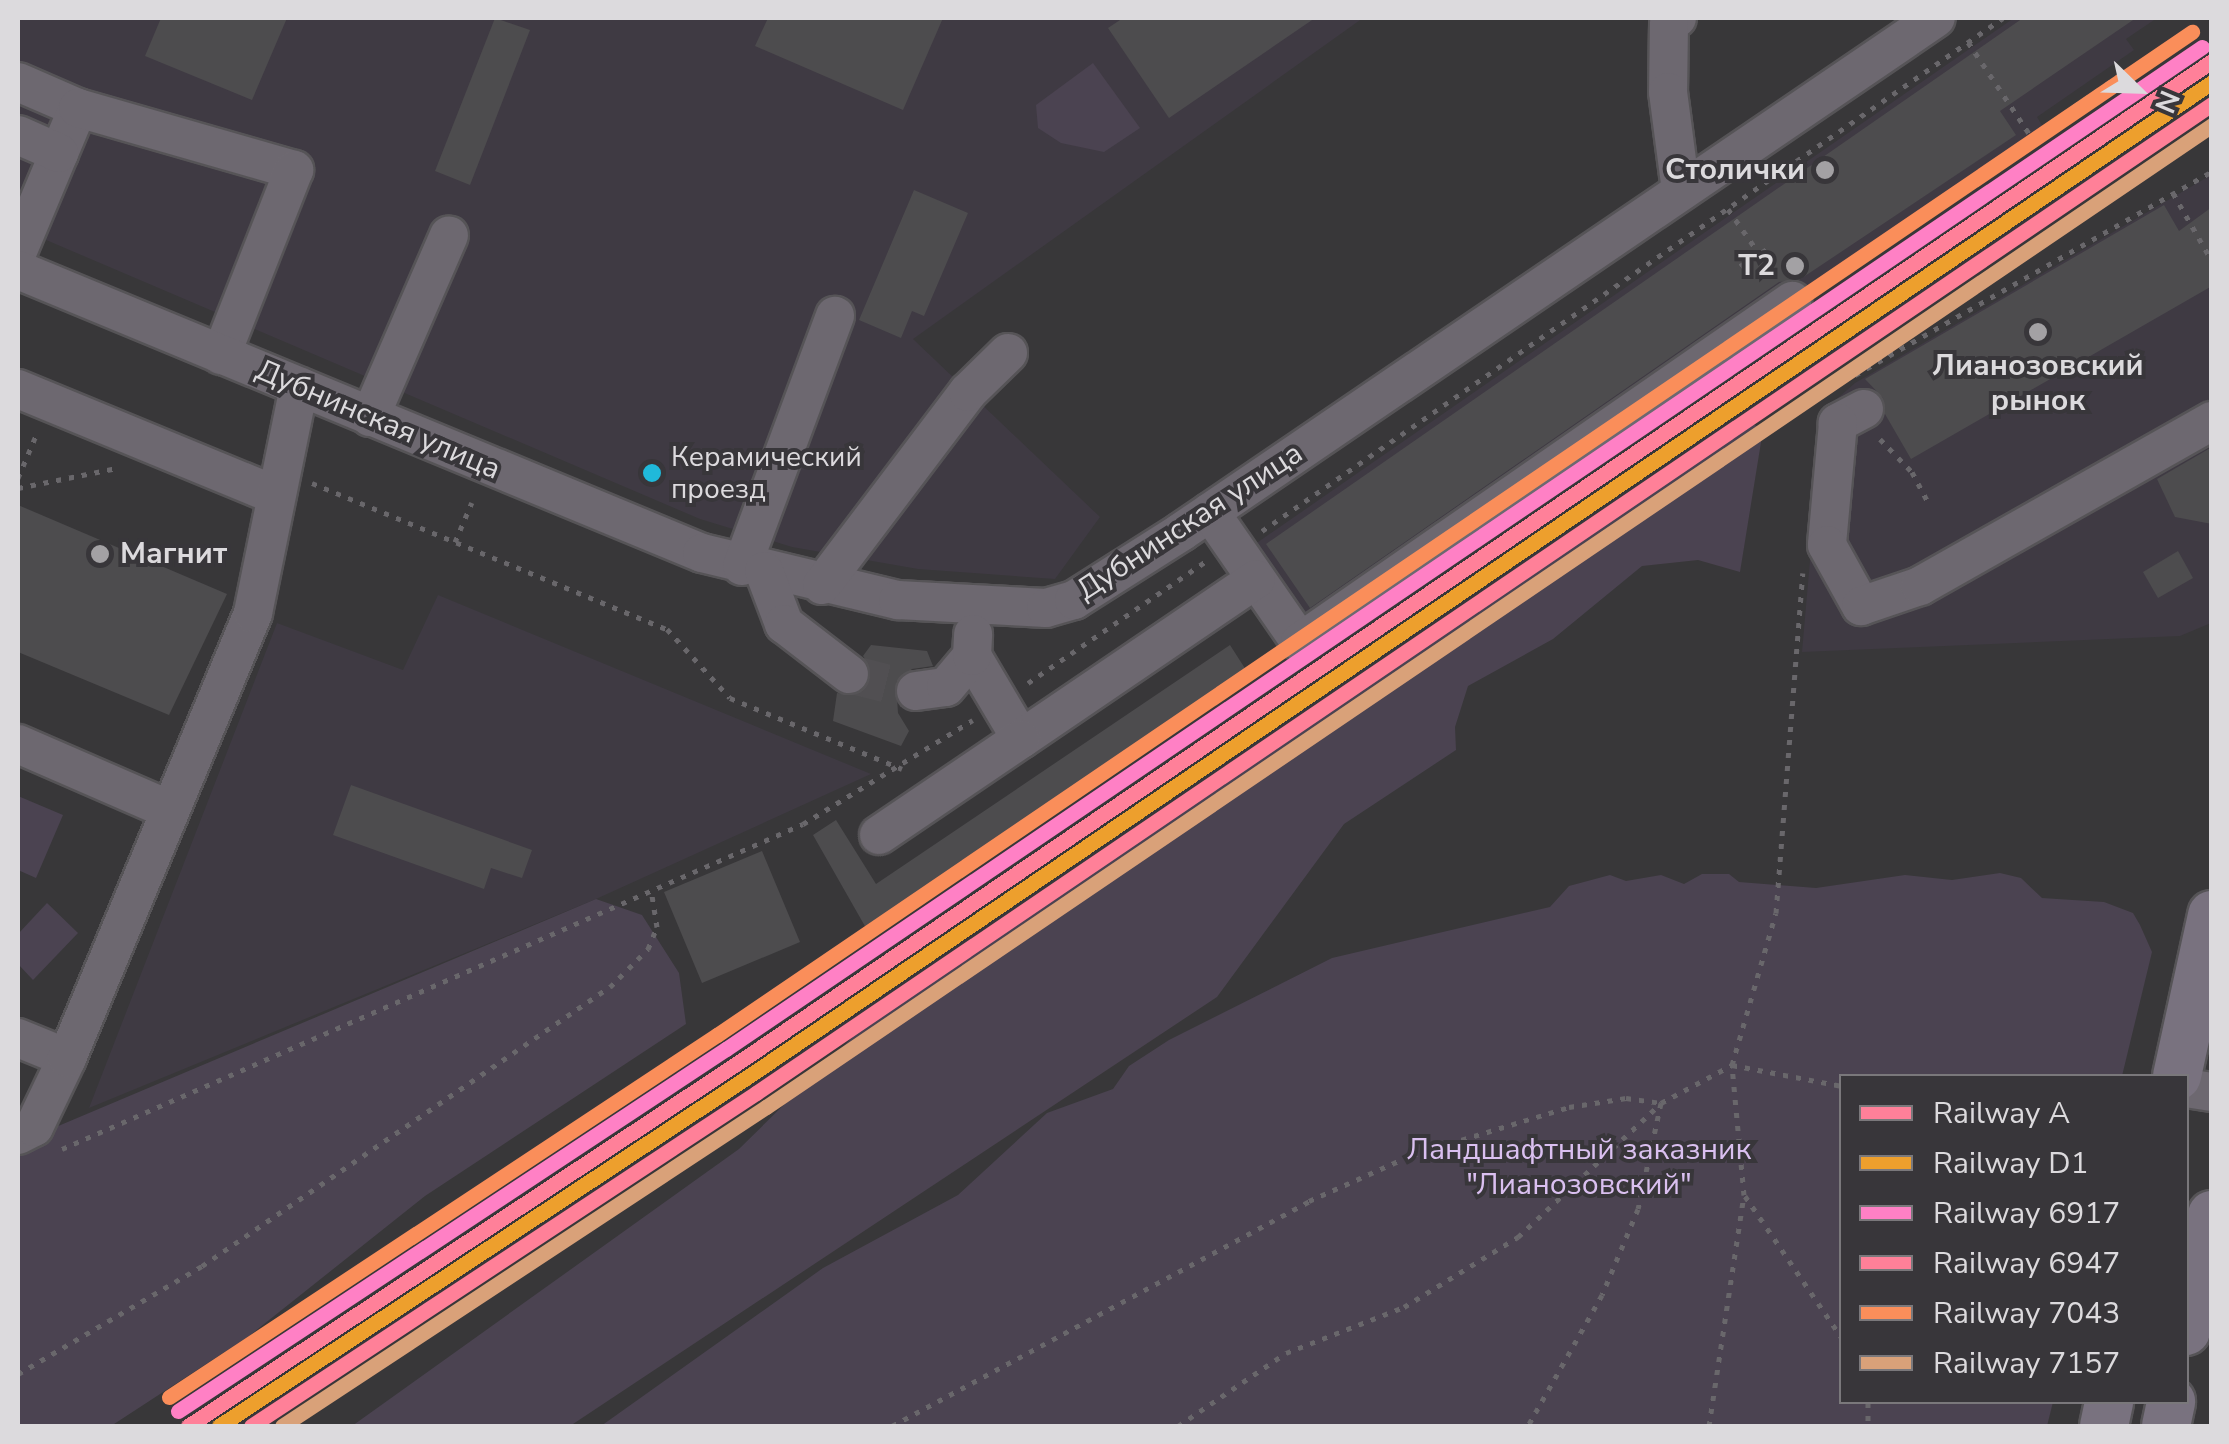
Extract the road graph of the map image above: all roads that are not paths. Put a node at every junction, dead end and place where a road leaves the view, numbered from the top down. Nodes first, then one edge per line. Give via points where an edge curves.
1 (1678, 18) edge
2 (1936, 18) edge
3 (18, 82) edge
4 (78, 108) junction
5 (18, 135) edge
6 (60, 152) junction
7 (1681, 191) junction
8 (449, 234) dead end
9 (18, 252) edge
10 (18, 270) edge
11 (1792, 301) road end
12 (835, 316) dead end
13 (1008, 353) dead end
14 (221, 355) junction
15 (299, 388) junction
16 (34, 396) edge
17 (1864, 410) road end
18 (370, 417) junction
19 (2212, 421) edge
20 (285, 486) junction
21 (1210, 512) junction
22 (753, 568) junction
23 (1256, 579) junction
24 (822, 585) junction
25 (975, 607) junction
26 (972, 656) junction
27 (849, 674) tunnel mouth
28 (916, 692) tunnel mouth
29 (1021, 739) junction
30 (18, 744) edge
31 (170, 810) junction
32 (879, 835) dead end
33 (2212, 914) edge
34 (18, 1038) edge
35 (67, 1058) junction
36 (2176, 1074) edge
37 (18, 1135) edge
38 (2212, 1215) edge
39 (2189, 1318) edge

1 - 7 street via 1669,23 1668,92
2 - 7 street, Дубнинская улица
3 - 4 street
4 - 6 street
4 - 14 street via 294,170
5 - 6 street
6 - 9 street
7 - 21 street, Дубнинская улица
8 - 18 street
10 - 14 street, Дубнинская улица
11 - 23 street via 1300,642
12 - 22 street
13 - 24 street via 968,392
14 - 15 street, Дубнинская улица
15 - 18 street, Дубнинская улица
15 - 20 street
16 - 20 street via 178,455
17 - 19 street via 1838,424 1828,546 1862,606 1920,586
18 - 22 street, Дубнинская улица
20 - 31 street via 253,613
21 - 23 street
21 - 25 street, Дубнинская улица via 1074,600 1046,608
22 - 24 street, Дубнинская улица
22 - 27 street via 784,624
23 - 29 street
24 - 25 street, Дубнинская улица
25 - 26 street
26 - 28 street via 946,688
26 - 29 street
29 - 32 street
30 - 31 street
31 - 35 street
33 - 36 main road
34 - 35 street
35 - 37 street via 34,1128
38 - 39 main road

